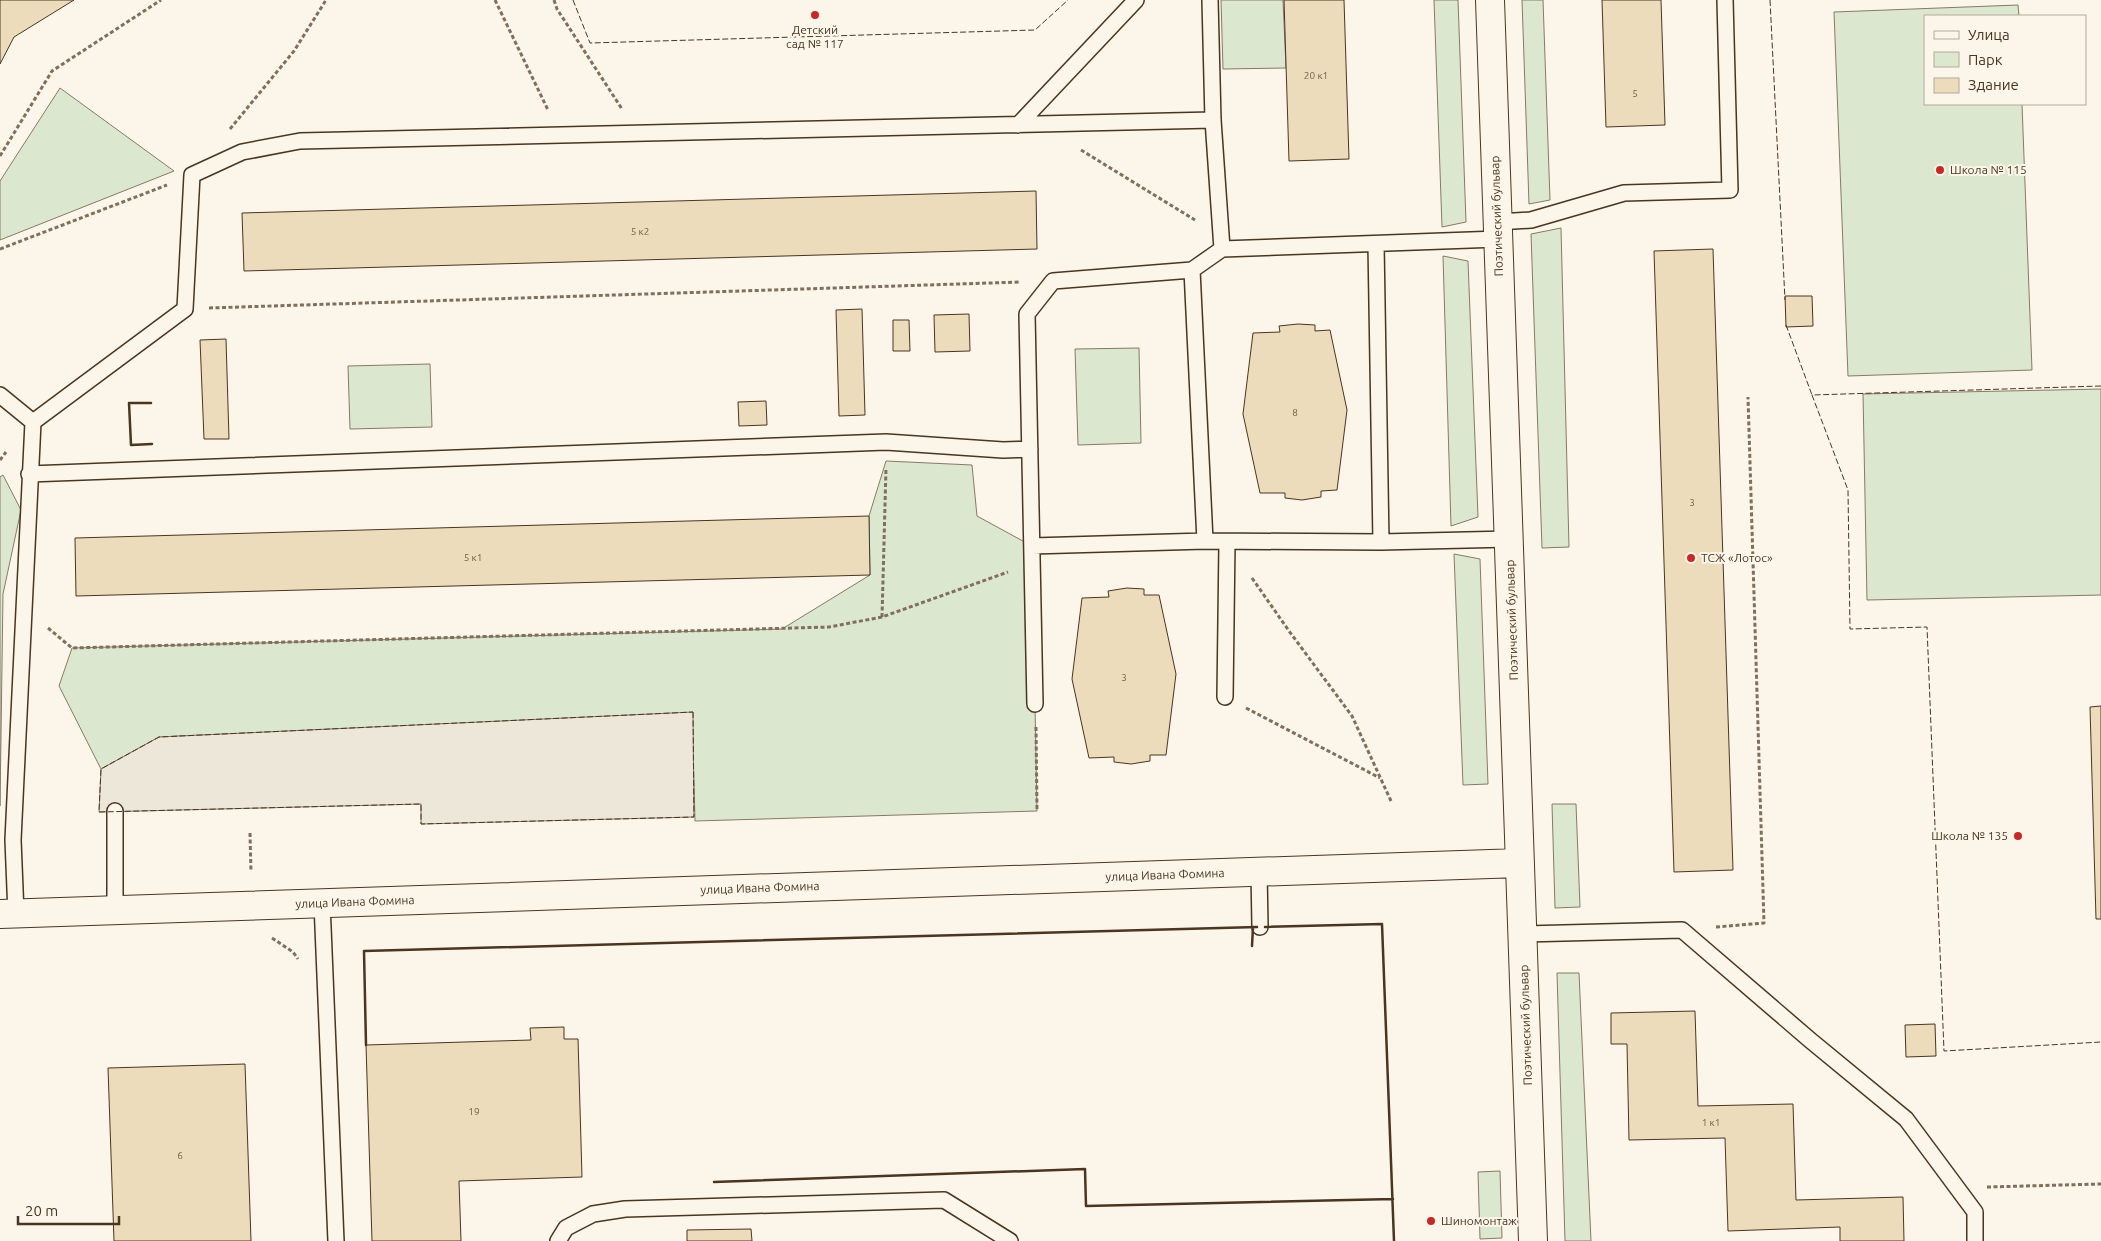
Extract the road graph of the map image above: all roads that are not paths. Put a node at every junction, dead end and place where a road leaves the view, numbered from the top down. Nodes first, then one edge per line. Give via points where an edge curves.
1 (1136, 0) edge
2 (1210, 0) edge
3 (1490, 0) edge
4 (1725, 0) edge
5 (1213, 120) junction
6 (1018, 125) junction
7 (1498, 231) junction
8 (1221, 243) junction
9 (1376, 244) junction
10 (1192, 270) junction
11 (0, 395) edge
12 (32, 422) junction
13 (1030, 449) junction
14 (29, 474) junction
15 (1510, 539) junction
16 (1205, 541) junction
17 (1227, 542) junction
18 (1380, 542) junction
19 (1032, 546) junction
20 (1224, 697) road end
21 (1035, 704) road end
22 (115, 811) dead end
23 (1520, 863) junction
24 (1258, 871) junction
25 (322, 903) junction
26 (115, 910) junction
27 (8, 914) edge
28 (1260, 927) dead end
29 (1523, 934) junction
30 (336, 1241) edge
31 (558, 1241) edge
32 (1010, 1241) edge
33 (1533, 1241) edge
34 (1975, 1241) edge

1 - 6 lane
2 - 5 lane
3 - 7 street, Поэтический бульвар
4 - 7 lane via 1730,190 1624,193
5 - 6 lane
5 - 8 lane
6 - 12 lane via 300,141 242,152 192,175 185,309
7 - 9 lane
7 - 15 street, Поэтический бульвар
8 - 9 lane
8 - 10 lane
9 - 18 lane
10 - 13 lane via 1053,281 1027,314
10 - 16 lane
11 - 12 lane
12 - 14 lane
13 - 14 lane via 886,442
13 - 19 lane
14 - 27 lane
15 - 18 lane
15 - 23 street, Поэтический бульвар
16 - 17 lane
16 - 19 lane
17 - 18 lane
17 - 20 lane
19 - 21 lane
22 - 26 lane
23 - 24 street, улица Ивана Фомина
23 - 29 street, Поэтический бульвар
24 - 25 street, улица Ивана Фомина
24 - 28 lane
25 - 26 street, улица Ивана Фомина
25 - 30 lane
26 - 27 street, улица Ивана Фомина
29 - 33 street, Поэтический бульвар
29 - 34 lane via 1682,930 1906,1119 1975,1212
31 - 32 lane via 566,1228 593,1214 625,1209 944,1200

